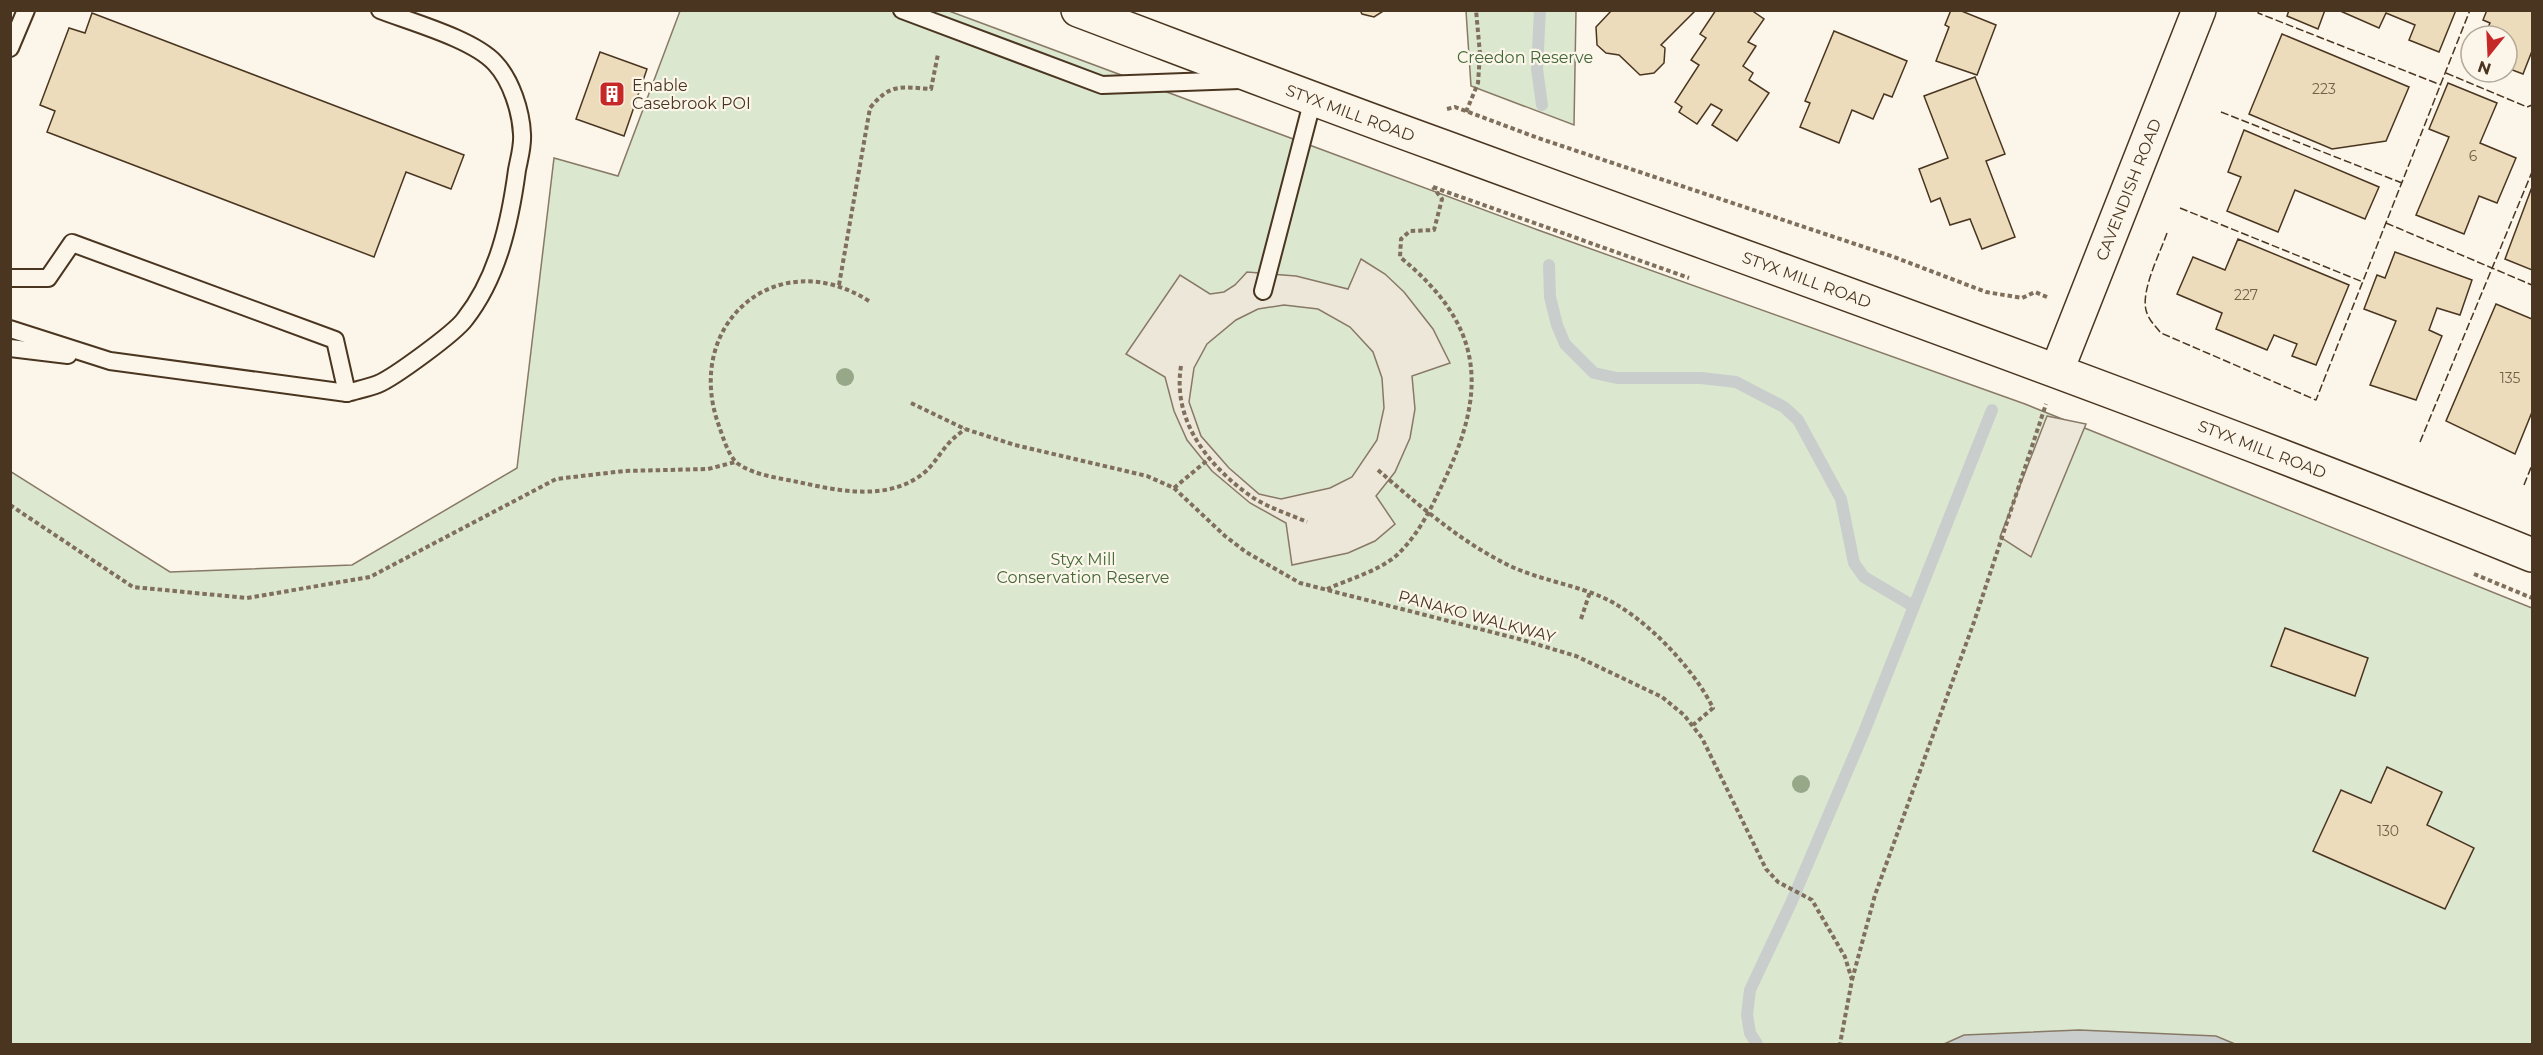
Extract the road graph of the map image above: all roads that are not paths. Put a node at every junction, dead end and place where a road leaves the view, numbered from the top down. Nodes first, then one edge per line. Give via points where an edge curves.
1 (26, 10) edge
2 (380, 10) edge
3 (902, 10) edge
4 (1078, 10) edge
5 (2199, 10) edge
6 (10, 48) edge
7 (1262, 79) junction
8 (1313, 99) junction
9 (10, 278) edge
10 (1263, 291) dead end
11 (10, 329) edge
12 (10, 348) edge
13 (110, 361) junction
14 (2057, 370) junction
15 (347, 393) junction
16 (2532, 555) edge

1 - 6 lane
2 - 15 lane via 464,42 495,62 508,81 522,135 512,209 502,248 464,320 379,384
3 - 7 lane via 1102,85
4 - 7 street, STYX MILL ROAD
5 - 14 street, CAVENDISH ROAD
7 - 8 street, STYX MILL ROAD
8 - 10 lane
8 - 14 street, STYX MILL ROAD
9 - 15 lane via 48,278 72,243 335,340
11 - 13 lane
12 - 13 lane
13 - 15 lane
14 - 16 street, STYX MILL ROAD via 2337,475

